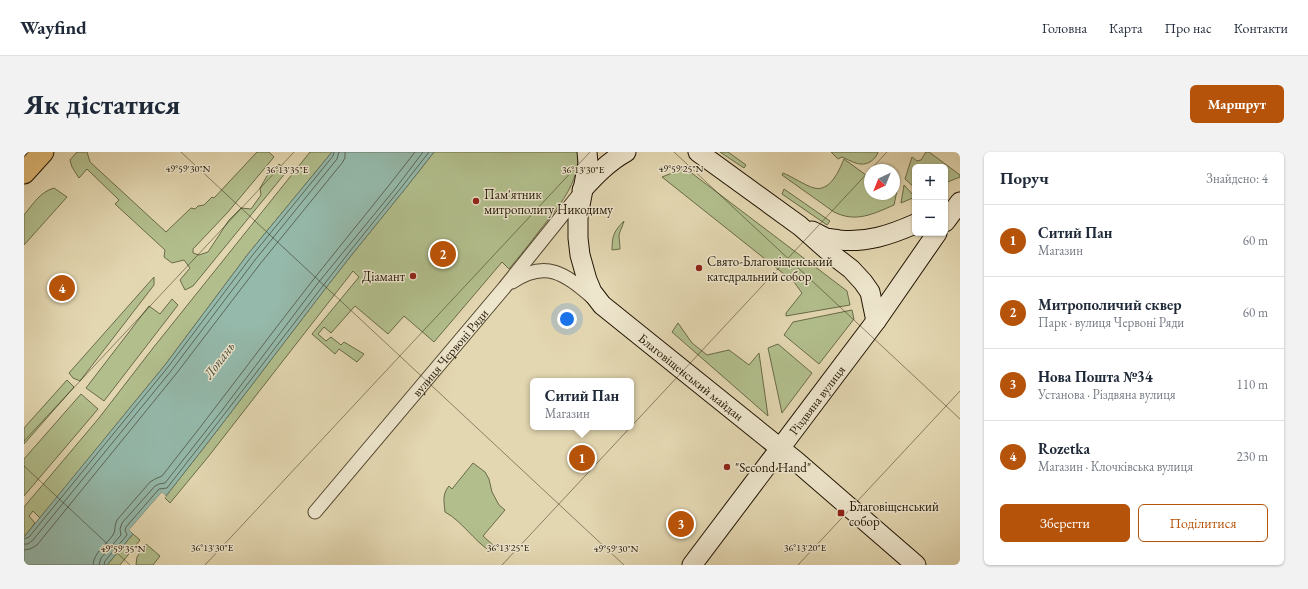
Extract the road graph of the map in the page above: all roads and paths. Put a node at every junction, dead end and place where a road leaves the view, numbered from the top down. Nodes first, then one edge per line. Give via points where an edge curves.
1 (43, 152) edge
2 (588, 152) edge
3 (626, 152) edge
4 (698, 152) edge
5 (24, 173) edge
6 (582, 190) junction
7 (960, 196) edge
8 (960, 202) edge
9 (948, 204) edge
10 (948, 218) edge
11 (912, 225) edge
12 (800, 226) junction
13 (935, 236) edge
14 (504, 288) junction
15 (602, 304) junction
16 (876, 321) junction
17 (780, 448) junction
18 (315, 512) dead end
19 (692, 565) edge
20 (916, 565) edge

1 - 5 main road
2 - 6 street, Благовіщенський майдан
3 - 6 street via 601,170
4 - 12 street
6 - 14 street, вулиця Червоні Ряди
6 - 15 street, Благовіщенський майдан via 578,216 580,255 592,292
7 - 9 street
8 - 10 street
11 - 12 street via 865,241 827,238
12 - 16 street via 863,282 870,292
13 - 16 street, Різдвяна вулиця
14 - 15 street, Благовіщенський майдан via 527,274 546,270 564,276
14 - 18 street, вулиця Червоні Ряди
15 - 17 street, Благовіщенський майдан
16 - 17 street, Різдвяна вулиця
17 - 19 street, Різдвяна вулиця
17 - 20 street, Благовіщенський майдан

